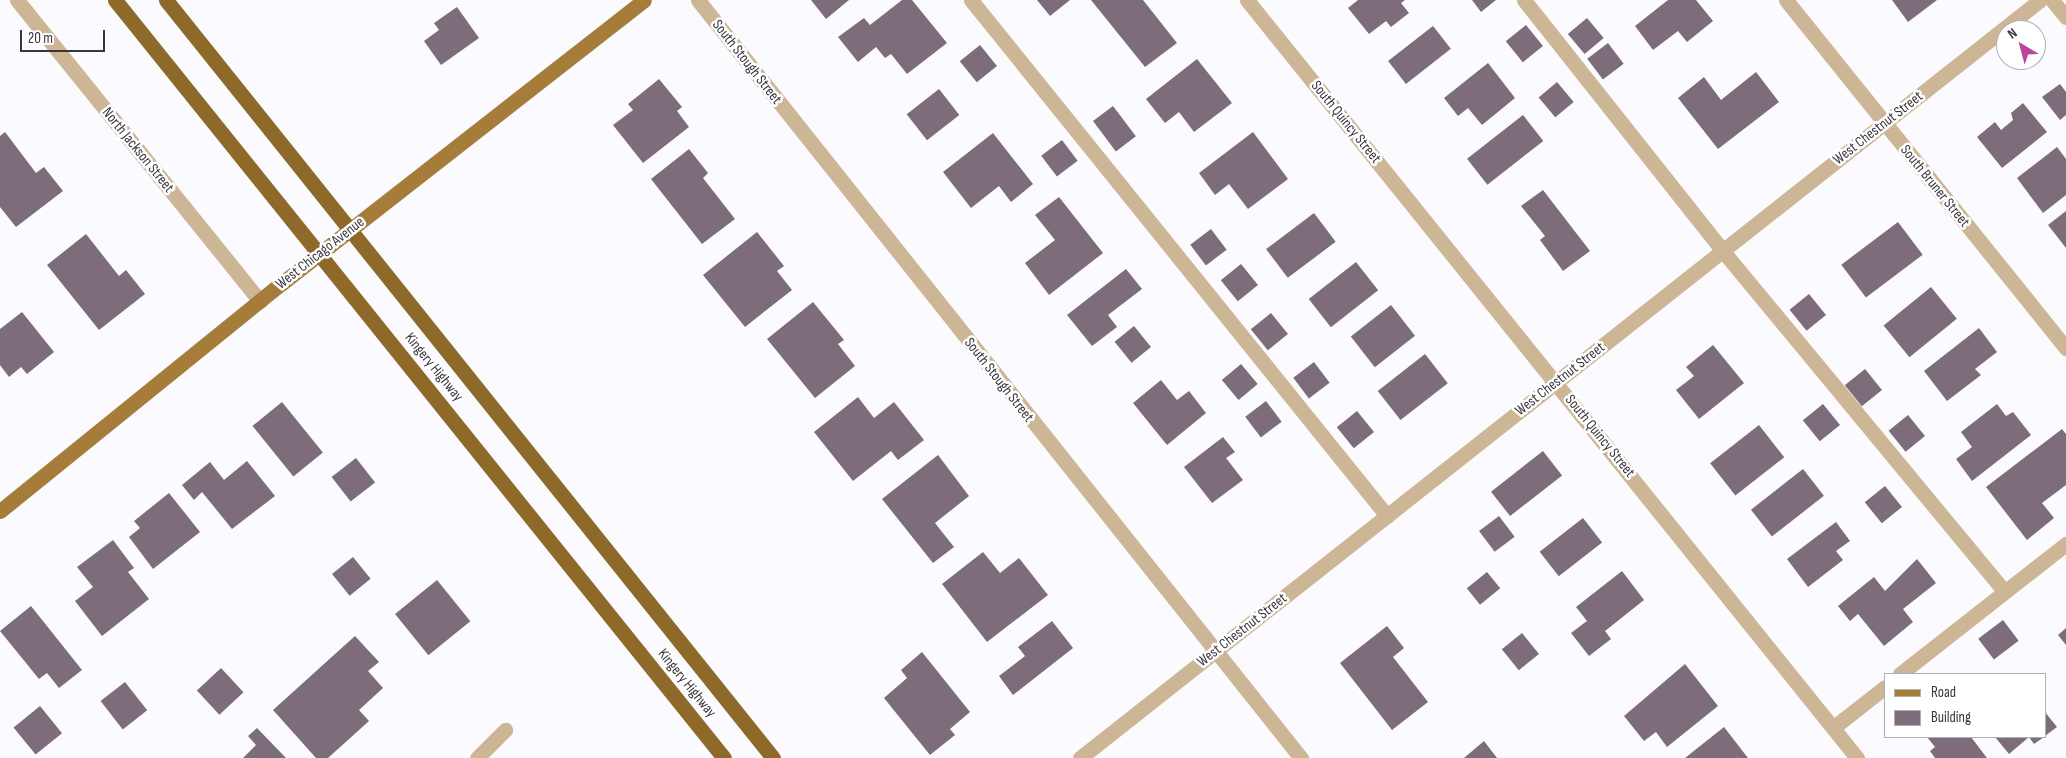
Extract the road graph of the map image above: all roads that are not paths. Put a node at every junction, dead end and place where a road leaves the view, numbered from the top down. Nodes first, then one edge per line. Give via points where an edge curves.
1 (17, 0) edge
2 (115, 0) edge
3 (166, 0) edge
4 (644, 0) edge
5 (698, 0) edge
6 (971, 0) edge
7 (1247, 0) edge
8 (1524, 0) edge
9 (1786, 0) edge
10 (2040, 0) edge
11 (2052, 0) edge
12 (2066, 18) edge
13 (1884, 123) junction
14 (1722, 250) junction
15 (260, 301) junction
16 (2066, 348) edge
17 (1556, 381) junction
18 (0, 511) edge
19 (1387, 516) junction
20 (2066, 544) edge
21 (2004, 591) junction
22 (1214, 651) junction
23 (1901, 673) edge
24 (1884, 688) edge
25 (1834, 727) junction
26 (506, 730) dead end
27 (477, 758) edge
28 (724, 758) edge
29 (773, 758) edge
30 (1080, 758) edge
31 (1301, 758) edge
32 (1857, 758) edge

1 - 15 street, North Jackson Street
2 - 28 highway, Kingery Highway
3 - 29 highway, Kingery Highway
4 - 15 main road, West Chicago Avenue
5 - 22 street, South Stough Street
6 - 19 street
7 - 17 street, South Quincy Street
8 - 14 street
9 - 13 street, South Bruner Street
10 - 13 street, West Chestnut Street
11 - 12 street
13 - 14 street, West Chestnut Street
13 - 16 street, South Bruner Street
14 - 17 street, West Chestnut Street
14 - 21 street
15 - 18 main road, West Chicago Avenue
17 - 19 street, West Chestnut Street
17 - 25 street, South Quincy Street
19 - 22 street, West Chestnut Street
20 - 21 street
21 - 23 street
22 - 30 street, West Chestnut Street
22 - 31 street, South Stough Street
24 - 25 street
25 - 32 street, South Quincy Street
26 - 27 street

